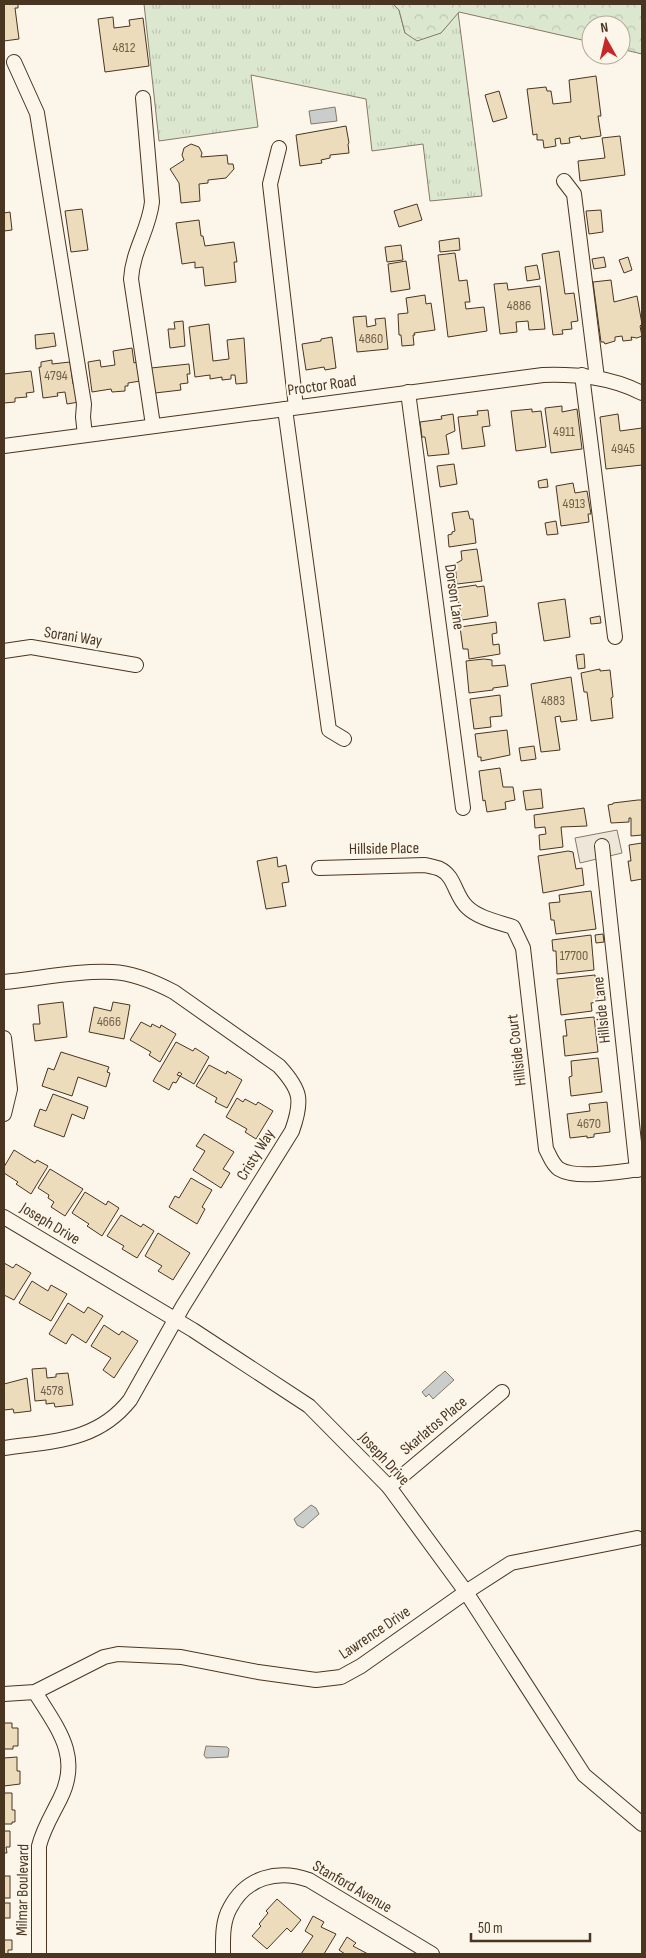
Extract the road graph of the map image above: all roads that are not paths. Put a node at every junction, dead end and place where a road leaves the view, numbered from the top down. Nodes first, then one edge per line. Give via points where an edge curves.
1 (14, 62) dead end
2 (143, 98) dead end
3 (279, 148) dead end
4 (564, 181) dead end
5 (582, 376) junction
6 (596, 378) junction
7 (408, 392) junction
8 (642, 393) edge
9 (290, 408) junction
10 (153, 426) junction
11 (85, 435) junction
12 (4, 446) edge
13 (615, 636) dead end
14 (4, 651) edge
15 (136, 665) dead end
16 (344, 738) dead end
17 (463, 808) dead end
18 (602, 846) dead end
19 (319, 868) dead end
20 (513, 927) joint
21 (4, 982) edge
22 (4, 1038) edge
23 (4, 1114) edge
24 (640, 1169) edge
25 (4, 1217) edge
26 (175, 1320) junction
27 (502, 1392) dead end
28 (4, 1448) edge
29 (389, 1486) junction
30 (637, 1538) dead end
31 (466, 1592) junction
32 (34, 1692) junction
33 (4, 1694) edge
34 (642, 1824) edge
35 (39, 1954) edge
36 (223, 1954) edge
37 (432, 1954) edge

1 - 11 street via 37,113 84,404
2 - 10 street via 152,202 151,214 134,255 130,279
3 - 9 street via 270,184
4 - 6 street via 574,194
5 - 6 street, Proctor Road
5 - 7 street, Proctor Road via 543,375
5 - 13 street
6 - 8 street, Proctor Road
7 - 9 street, Proctor Road
7 - 17 street, Dorson Lane
9 - 10 street, Proctor Road
9 - 16 street via 329,730
10 - 11 street, Proctor Road
11 - 12 street, Proctor Road
14 - 15 street, Sorani Way via 31,648
18 - 24 street, Hillside Lane
19 - 20 street, Hillside Place via 425,865 440,869 450,878 467,907 488,919
20 - 24 street, Hillside Court via 523,948 546,1149 551,1159 558,1168 579,1175
21 - 26 street, Cristy Way via 112,972 141,978 174,992 279,1066 293,1081 299,1112 292,1131
22 - 23 street via 10,1088
25 - 26 street, Joseph Drive
26 - 28 street, Cristy Way via 130,1400 112,1419 76,1437
26 - 29 street, Joseph Drive via 309,1406
27 - 29 street, Skarlatos Place
29 - 31 street, Joseph Drive
30 - 31 street, Lawrence Drive via 511,1563
31 - 32 street, Lawrence Drive via 341,1677 316,1680 181,1657 118,1654 104,1657
31 - 34 street, Joseph Drive via 584,1775
32 - 33 street, Lawrence Drive
32 - 35 street, Milmar Boulevard via 58,1729 69,1766 64,1790 44,1829 40,1846
36 - 37 street, Stanford Avenue via 229,1909 247,1888 276,1874 293,1874 309,1880

